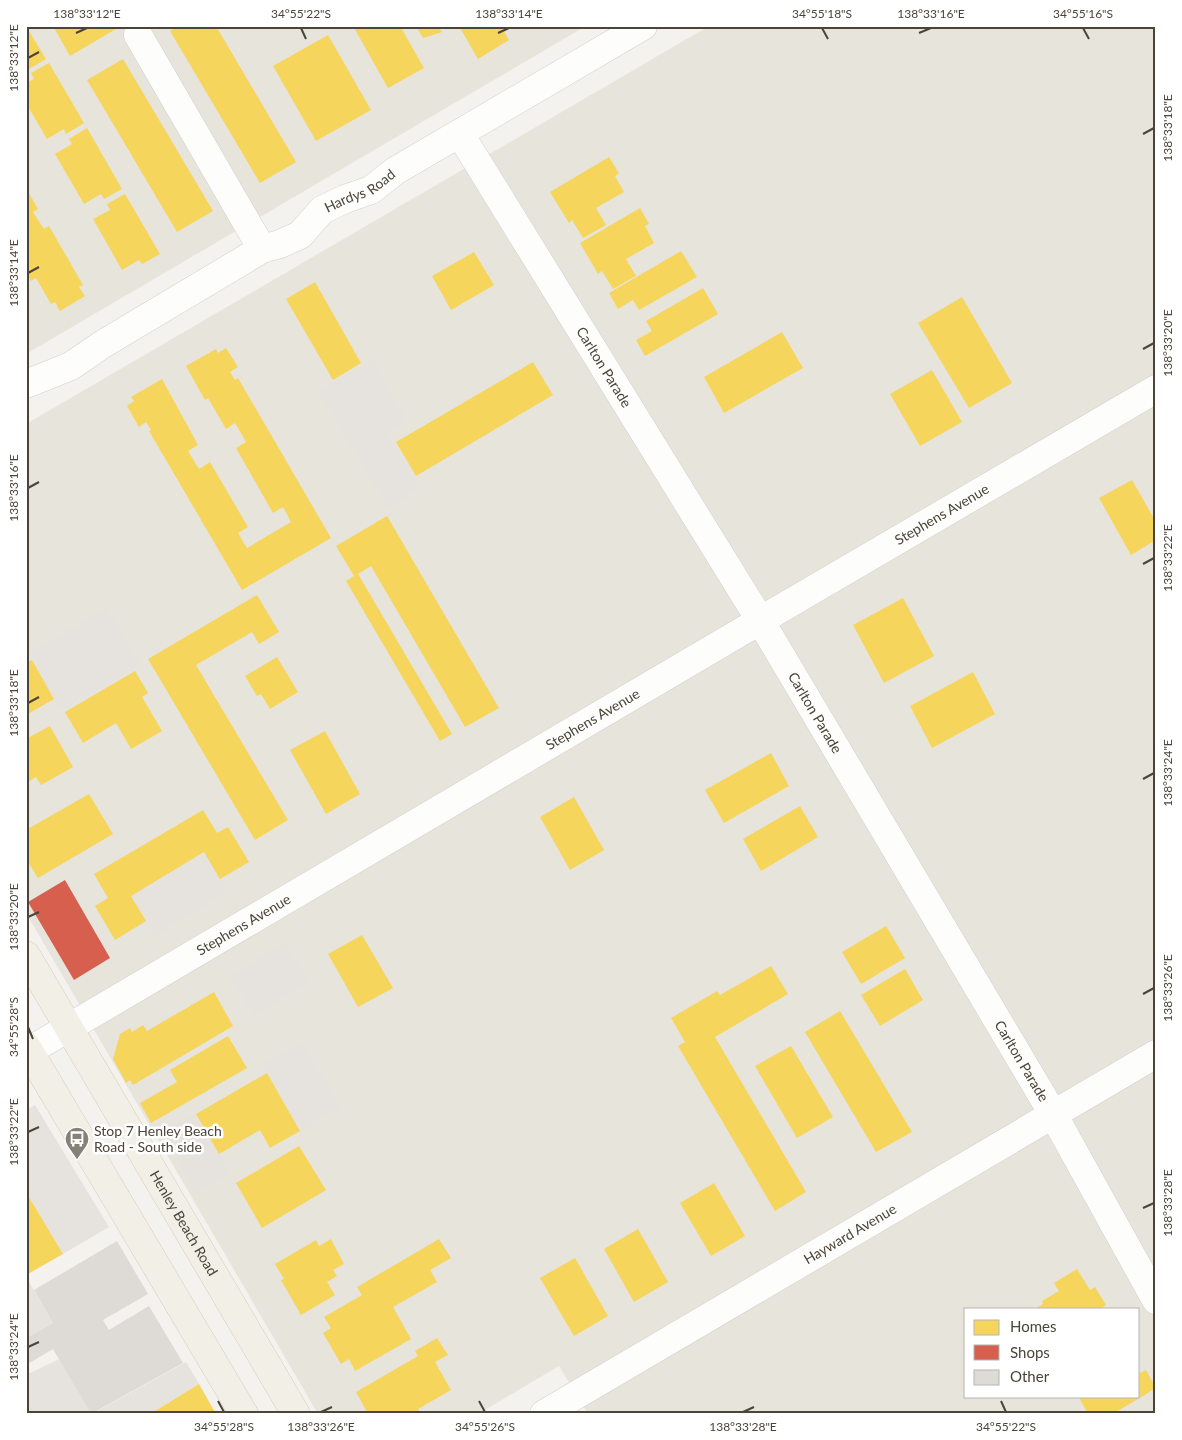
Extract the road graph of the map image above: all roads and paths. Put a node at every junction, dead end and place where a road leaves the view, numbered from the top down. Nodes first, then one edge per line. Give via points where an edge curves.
1 (643, 26) edge
2 (138, 35) dead end
3 (460, 134) junction
4 (262, 249) junction
5 (26, 384) edge
6 (1156, 389) edge
7 (760, 620) junction
8 (26, 954) edge
9 (69, 1027) junction
10 (28, 1048) edge
11 (1156, 1054) edge
12 (1053, 1114) junction
13 (1156, 1300) edge
14 (244, 1414) edge
15 (296, 1414) edge
16 (544, 1414) edge

1 - 3 street, Hardys Road
2 - 4 street
3 - 4 street, Hardys Road via 395,171 371,190 322,210 300,235
3 - 7 street, Carlton Parade
4 - 5 street, Hardys Road via 71,366
6 - 7 street, Stephens Avenue
7 - 9 street, Stephens Avenue
7 - 12 street, Carlton Parade
8 - 9 main road, Henley Beach Road
9 - 10 street, Stephens Avenue
9 - 15 main road, Henley Beach Road
10 - 14 main road
11 - 12 street, Hayward Avenue
12 - 13 street, Carlton Parade
12 - 16 street, Hayward Avenue

